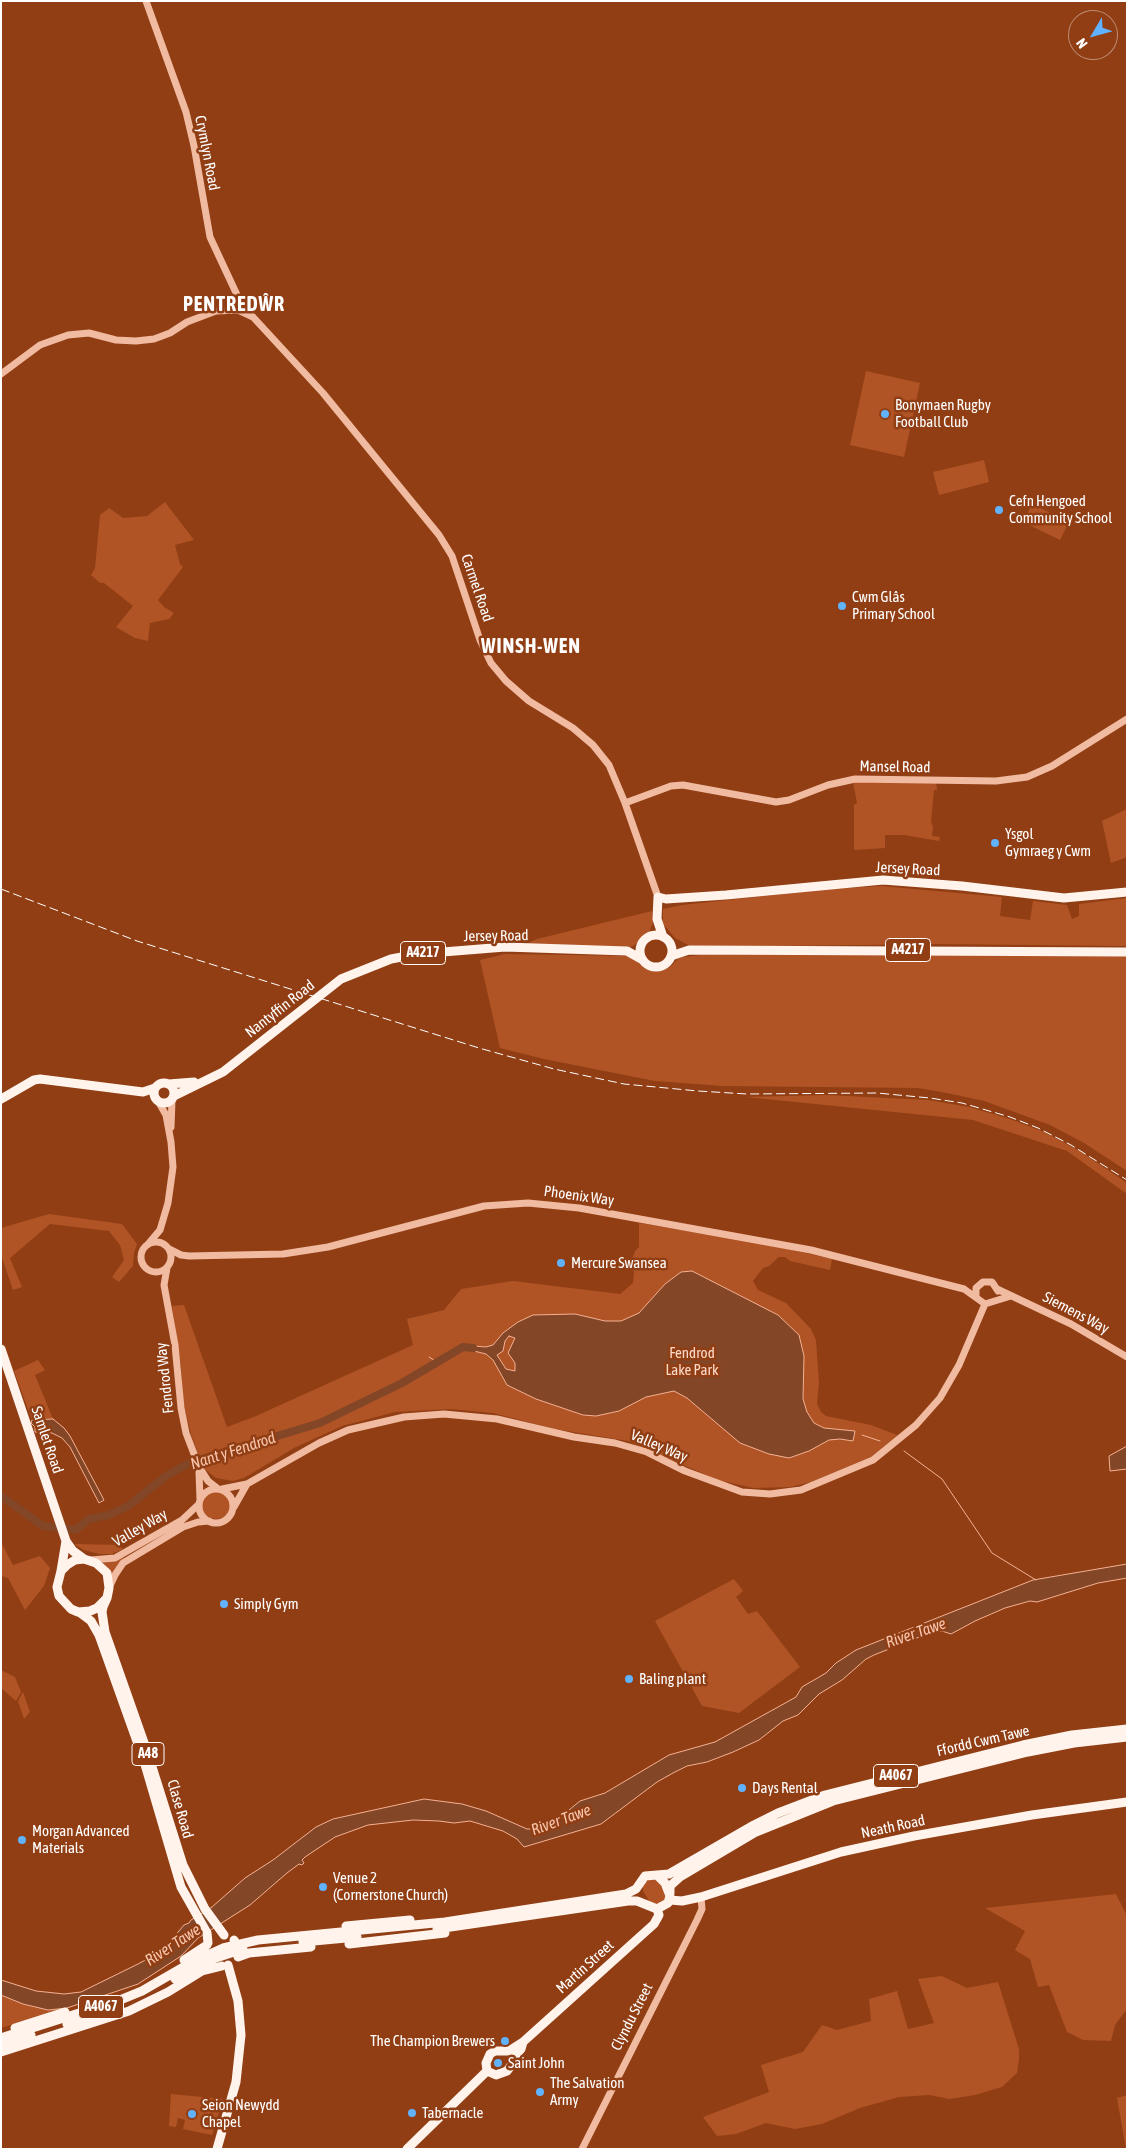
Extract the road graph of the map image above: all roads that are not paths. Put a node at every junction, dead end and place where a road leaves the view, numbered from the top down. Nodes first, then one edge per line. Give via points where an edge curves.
1 (146, 1) edge
2 (238, 310) junction
3 (1, 374) edge
4 (1127, 719) edge
5 (625, 802) junction
6 (1127, 892) edge
7 (658, 897) junction
8 (657, 919) junction
9 (648, 937) junction
10 (663, 937) junction
11 (642, 944) junction
12 (670, 944) junction
13 (689, 950) junction
14 (626, 951) junction
15 (1127, 952) edge
16 (671, 956) junction
17 (644, 960) junction
18 (341, 979) joint
19 (236, 1061) junction
20 (169, 1084) junction
21 (155, 1088) junction
22 (114, 1089) junction
23 (173, 1098) junction
24 (1, 1100) edge
25 (157, 1100) junction
26 (171, 1142) junction
27 (160, 1230) junction
28 (149, 1243) junction
29 (166, 1246) junction
30 (189, 1256) junction
31 (168, 1265) junction
32 (152, 1272) junction
33 (980, 1283) junction
34 (164, 1285) junction
35 (964, 1289) junction
36 (998, 1289) junction
37 (1011, 1296) junction
38 (976, 1297) junction
39 (995, 1300) junction
40 (985, 1304) junction
41 (1, 1349) edge
42 (1127, 1357) edge
43 (198, 1467) junction
44 (247, 1484) junction
45 (220, 1489) junction
46 (200, 1502) junction
47 (233, 1508) junction
48 (209, 1521) junction
49 (66, 1538) junction
50 (87, 1559) junction
51 (59, 1575) junction
52 (109, 1588) junction
53 (107, 1598) junction
54 (78, 1612) junction
55 (1127, 1729) edge
56 (1127, 1737) edge
57 (1127, 1802) edge
58 (657, 1875) junction
59 (639, 1884) junction
60 (670, 1896) junction
61 (701, 1897) junction
62 (646, 1904) junction
63 (657, 1909) junction
64 (470, 1921) junction
65 (229, 1937) junction
66 (207, 1947) junction
67 (237, 1956) junction
68 (225, 1966) junction
69 (1, 2033) edge
70 (1, 2038) edge
71 (1, 2045) edge
72 (1, 2052) edge
73 (511, 2055) junction
74 (487, 2071) junction
75 (217, 2149) edge
76 (407, 2149) edge
77 (582, 2149) edge

1 - 2 street, Crymlyn Road via 188,119 210,237 238,297
2 - 3 street via 216,311 154,339 116,340 102,335 68,335 40,346
2 - 5 street, Carmel Road via 253,317 280,345 439,535 452,556 491,663 529,701 594,744 609,765
4 - 5 street, Mansel Road via 1052,766 1027,777 996,781 854,779 776,802 677,786
5 - 7 street, Carmel Road
6 - 7 main road, Jersey Road via 1064,898 883,880 735,894
7 - 8 main road, Carmel Road
8 - 9 main road, Carmel Road
8 - 10 main road, Carmel Road
9 - 10 main road
9 - 11 main road
10 - 12 main road
11 - 14 main road, Jersey Road / A4217
11 - 17 main road via 640,950
12 - 13 main road, A4217
12 - 16 main road
13 - 15 main road, A4217
13 - 16 main road, A4217
14 - 17 main road, Jersey Road / A4217
14 - 18 main road, Jersey Road / A4217 via 505,947 449,950 391,959
16 - 17 main road via 656,966
18 - 19 main road, Nantyffin Road / A4217
19 - 20 main road, Nantyffin Road / A4217 via 200,1081
19 - 23 main road, Nantyffin Road / A4217 via 213,1078
20 - 21 main road via 161,1083
20 - 23 main road via 174,1090
21 - 22 main road via 143,1092
21 - 25 main road
22 - 24 main road via 40,1079
22 - 25 main road
23 - 25 main road via 163,1103
23 - 26 street
25 - 26 street via 166,1115
26 - 27 street via 171,1182
27 - 28 street
27 - 29 street
28 - 29 street via 157,1241
28 - 32 street via 140,1257
29 - 30 street, Phoenix Way
29 - 31 street via 171,1255
30 - 31 street, Phoenix Way
30 - 35 street, Phoenix Way via 255,1256 310,1250 484,1206 528,1203 579,1208 784,1245
31 - 32 street via 161,1271
31 - 34 street, Fendrod Way
32 - 34 street
33 - 35 street
33 - 36 street via 989,1281
33 - 38 street via 975,1291
34 - 43 street, Fendrod Way via 175,1345 181,1408
35 - 38 street, Phoenix Way
36 - 37 street, Siemens Way
36 - 39 street
37 - 39 street
37 - 42 street, Siemens Way via 1071,1324
38 - 40 street
39 - 40 street
40 - 44 street, Valley Way via 959,1365 940,1398 916,1425 873,1460 802,1490 770,1494 742,1492 685,1471 647,1452 615,1443 497,1419 444,1414 404,1417 348,1430
41 - 49 main road, Samlet Road
43 - 45 street, Fendrod Way via 208,1481
43 - 46 street, Fendrod Way
44 - 45 street, Valley Way
44 - 47 street
45 - 46 street via 209,1490
45 - 47 street via 232,1498
46 - 48 street via 203,1516
46 - 50 street, Valley Way via 182,1520 122,1555 107,1560
47 - 48 street via 225,1521
48 - 52 street, Valley Way via 183,1527 123,1563
49 - 50 main road via 72,1551
49 - 51 main road
50 - 51 main road via 67,1565
50 - 52 main road via 107,1574
51 - 54 main road via 59,1596 64,1604
52 - 53 main road
53 - 54 main road via 97,1608
53 - 65 main road, Clase Road / A48 via 102,1612 105,1632 183,1865 205,1909 216,1926
54 - 66 main road, Clase Road / A48 via 91,1621 99,1635 144,1761 181,1887 207,1933
55 - 58 main road, Ffordd Cwm Tawe / A4067 via 1023,1745 825,1795 778,1813 669,1874
56 - 60 main road, Ffordd Cwm Tawe / A4067 via 1028,1752 833,1801 748,1837 680,1877 670,1886
57 - 61 main road, Neath Road via 905,1838 833,1855
58 - 59 main road via 645,1876
58 - 60 main road via 665,1883
59 - 62 main road
59 - 64 main road, A4067 via 626,1894
60 - 61 main road, Neath Road via 682,1901
60 - 63 main road via 666,1906
61 - 77 street, Clyndu Street via 702,1908 697,1920
62 - 63 main road
62 - 64 main road, A4067 via 628,1901
63 - 73 main road, Martin Street via 659,1915 654,1924
64 - 65 main road via 389,1921
64 - 67 main road via 448,1932 426,1936
64 - 70 main road, A4067 via 235,1944 211,1952 158,1983 120,2000
64 - 71 main road, A4067 via 237,1950 204,1962 123,2006
65 - 66 main road via 213,1938
65 - 67 main road, bridge via 237,1945
66 - 68 main road, bridge via 211,1963
66 - 69 main road via 121,1994
67 - 68 main road
68 - 72 main road via 202,1971 153,2000 121,2014
68 - 75 main road via 238,2001 241,2035 237,2076
73 - 74 main road via 510,2067 501,2074
73 - 74 main road via 496,2051 490,2054
74 - 76 main road

